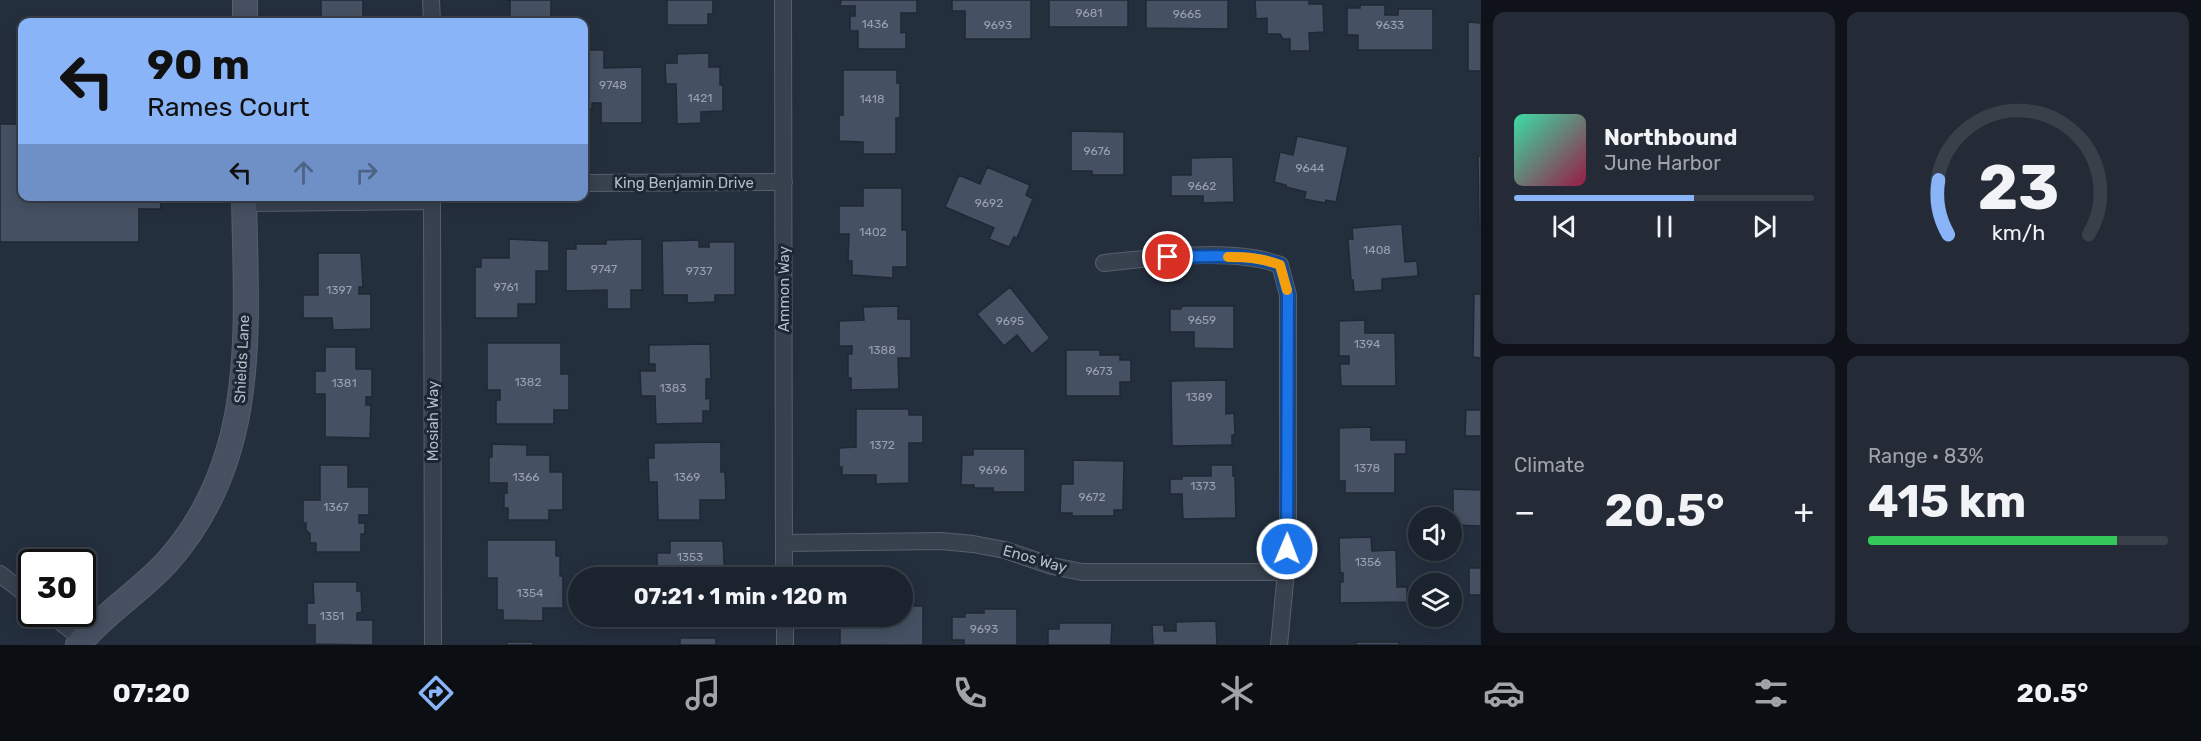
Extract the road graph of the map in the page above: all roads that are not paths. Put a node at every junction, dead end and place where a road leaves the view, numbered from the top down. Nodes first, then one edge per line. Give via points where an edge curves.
1 (244, 0) edge
2 (431, 0) edge
3 (783, 0) edge
4 (244, 18) edge
5 (432, 18) edge
6 (784, 182) junction
7 (588, 183) edge
8 (244, 201) edge
9 (432, 201) edge
10 (1104, 263) dead end
11 (784, 543) junction
12 (784, 567) edge
13 (1286, 572) junction
14 (0, 574) edge
15 (18, 588) edge
16 (64, 627) edge
17 (784, 627) edge
18 (80, 642) edge
19 (434, 645) edge
20 (785, 645) edge
21 (1279, 645) edge

1 - 4 main road
2 - 5 street
3 - 6 street, Ammon Way
6 - 7 street, King Benjamin Drive
6 - 11 street, Ammon Way
8 - 18 main road, Shields Lane via 243,380 234,438 224,467 200,517 167,562
9 - 19 street, Mosiah Way
10 - 13 street via 1168,257 1249,257 1280,265 1288,295
11 - 12 street, Ammon Way
11 - 13 street, Enos Way via 973,544 1082,572
13 - 21 street
14 - 15 street
16 - 18 street
17 - 20 street

